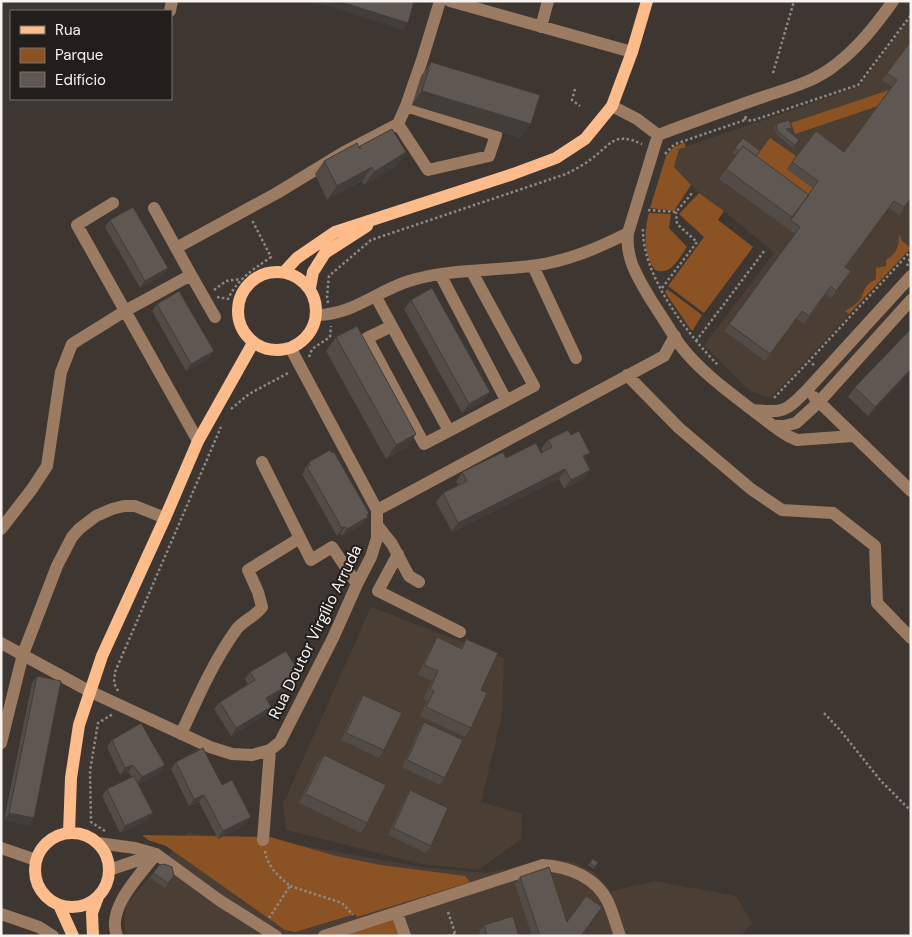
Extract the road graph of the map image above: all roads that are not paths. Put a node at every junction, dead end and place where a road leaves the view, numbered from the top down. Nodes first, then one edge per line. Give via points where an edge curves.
1 (440, 1) edge
2 (450, 1) edge
3 (548, 1) edge
4 (647, 1) edge
5 (894, 1) edge
6 (541, 27) junction
7 (632, 52) junction
8 (406, 106) junction
9 (612, 106) junction
10 (398, 124) junction
11 (658, 135) junction
12 (113, 203) dead end
13 (154, 208) dead end
14 (375, 220) junction
15 (628, 233) junction
16 (176, 248) junction
17 (533, 266) junction
18 (284, 272) junction
19 (472, 272) junction
20 (440, 274) junction
21 (190, 275) junction
22 (911, 276) edge
23 (310, 288) junction
24 (376, 297) junction
25 (911, 300) edge
26 (125, 311) junction
27 (324, 315) junction
28 (216, 317) dead end
29 (392, 326) junction
30 (675, 336) junction
31 (254, 343) junction
32 (291, 348) junction
33 (576, 358) dead end
34 (627, 375) junction
35 (807, 390) junction
36 (506, 400) junction
37 (819, 402) junction
38 (753, 410) junction
39 (772, 426) junction
40 (449, 431) junction
41 (853, 436) junction
42 (198, 441) junction
43 (262, 462) dead end
44 (911, 491) edge
45 (377, 510) junction
46 (166, 518) junction
47 (377, 525) junction
48 (1, 529) edge
49 (300, 538) junction
50 (398, 554) junction
51 (419, 582) dead end
52 (357, 584) junction
53 (460, 632) dead end
54 (911, 638) edge
55 (1, 643) edge
56 (22, 654) junction
57 (89, 691) junction
58 (181, 734) junction
59 (1, 744) edge
60 (270, 750) junction
61 (69, 832) junction
62 (263, 840) road end
63 (98, 843) junction
64 (1, 848) edge
65 (156, 854) junction
66 (36, 860) junction
67 (109, 870) junction
68 (98, 897) junction
69 (59, 905) junction
70 (397, 913) junction
71 (1, 914) edge
72 (52, 936) edge
73 (73, 936) edge
74 (93, 936) edge
75 (118, 936) edge
76 (276, 936) edge
77 (324, 936) edge
78 (405, 936) edge
79 (620, 936) edge

1 - 8 street
2 - 6 street
3 - 6 street
4 - 7 main road
5 - 11 street via 872,30 833,67 810,79
6 - 7 street
7 - 9 main road
8 - 10 street
8 - 10 street via 496,135 490,156 428,170
9 - 11 street
9 - 14 main road via 585,139 556,158
10 - 16 street
11 - 15 street
12 - 26 street via 77,225
13 - 16 street
14 - 18 main road via 335,232 297,258
14 - 23 main road via 324,253 313,272
15 - 17 street via 587,252
15 - 30 street via 630,259
16 - 21 street
17 - 19 street
17 - 33 street
18 - 23 main road via 299,278
18 - 31 main road via 258,276 241,296 239,322 244,334
19 - 20 street
19 - 36 street via 534,386
20 - 24 street via 409,281
20 - 36 street
21 - 26 street
21 - 28 street
22 - 35 street
23 - 27 main road
24 - 27 street via 343,312
24 - 29 street
25 - 37 street
26 - 42 street
26 - 48 street via 72,344 61,372 47,466
27 - 32 main road via 304,341
29 - 40 street
29 - 40 street via 367,338 424,444
30 - 34 street via 664,356
30 - 38 street via 702,369
31 - 32 main road via 278,351
31 - 42 main road
32 - 45 street, Rua Doutor Virgílio Arruda
34 - 45 street
34 - 54 street via 679,428 751,489 782,510 833,513 875,546 877,603
35 - 37 street
35 - 38 street via 789,408 770,412
36 - 40 street
37 - 39 street via 796,423
37 - 41 street
38 - 39 street
39 - 41 street via 797,440
41 - 44 street
42 - 46 main road
43 - 49 street
45 - 47 street, Rua Doutor Virgílio Arruda
46 - 56 street via 135,506 124,506 96,516 79,529 57,566
46 - 57 main road
47 - 50 street
47 - 52 street, Rua Doutor Virgílio Arruda via 371,557
49 - 52 street via 311,560 332,547
49 - 58 street via 248,570 262,607 236,628
50 - 51 street via 409,576
50 - 53 street via 378,591
52 - 60 street, Rua Doutor Virgílio Arruda via 280,742
55 - 56 street
56 - 57 street
56 - 59 street
57 - 58 street
57 - 61 main road via 79,725 71,778
58 - 60 street via 232,754 252,755
60 - 62 street
61 - 63 main road via 82,834
61 - 66 main road via 54,837 41,848
63 - 65 street
63 - 67 main road via 106,854
64 - 66 street
65 - 67 street
65 - 75 street via 122,900 115,918
65 - 76 street
66 - 69 main road via 34,873 37,884 44,895
67 - 68 main road via 106,884
68 - 69 main road via 87,904
68 - 74 main road via 92,913
69 - 73 main road
70 - 77 street
70 - 78 street
70 - 79 street via 543,865 557,866 586,876 599,888 608,901
71 - 72 street via 39,927

